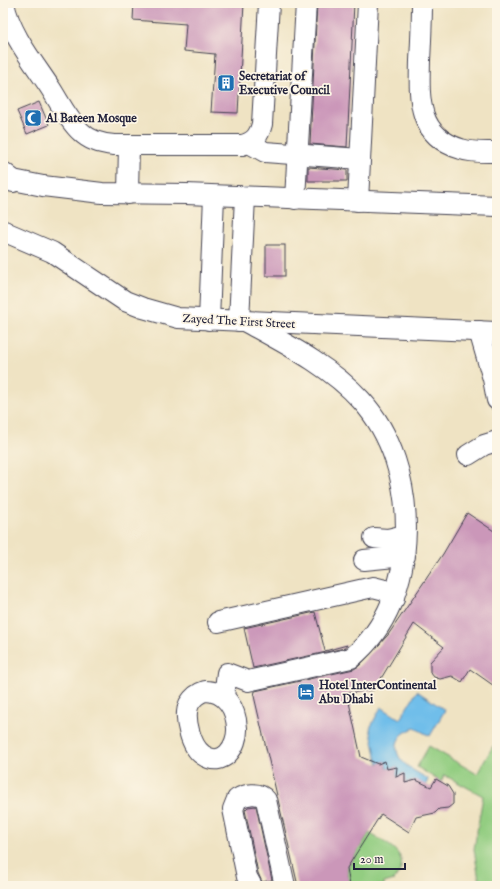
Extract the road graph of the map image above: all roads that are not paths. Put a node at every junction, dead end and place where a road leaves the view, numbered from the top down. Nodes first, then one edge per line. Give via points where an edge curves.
1 (4, 3) edge
2 (269, 3) edge
3 (306, 3) edge
4 (368, 3) edge
5 (422, 3) edge
6 (249, 144) junction
7 (129, 145) junction
8 (497, 152) edge
9 (298, 154) junction
10 (360, 159) junction
11 (6, 177) edge
12 (128, 194) junction
13 (214, 196) junction
14 (245, 197) junction
15 (295, 199) junction
16 (358, 201) junction
17 (497, 206) edge
18 (3, 232) edge
19 (209, 320) junction
20 (242, 322) junction
21 (488, 332) edge
22 (497, 400) edge
23 (497, 441) edge
24 (468, 455) dead end
25 (405, 536) junction
26 (374, 538) dead end
27 (404, 556) junction
28 (364, 560) dead end
29 (394, 599) junction
30 (218, 622) dead end
31 (179, 690) dead end
32 (224, 696) junction
33 (188, 710) junction
34 (280, 885) edge
35 (252, 886) edge

1 - 7 street via 8,20 18,38 74,125 91,139 102,144
2 - 6 street via 262,124 258,135
3 - 9 street
4 - 10 street
5 - 8 street via 419,95 423,116 435,133 451,146 471,152
6 - 7 street
6 - 9 street via 265,152
7 - 12 street
9 - 10 street
9 - 15 street
10 - 16 street
11 - 12 street via 72,190
12 - 13 street
13 - 14 street
13 - 19 street
14 - 15 street
14 - 20 street
15 - 16 street
16 - 17 street
18 - 19 street, Zayed The First Street via 52,252 108,291 143,308 178,318
19 - 20 street, Zayed The First Street
20 - 21 street, Zayed The First Street
20 - 25 street via 295,350 332,374 372,413 395,458 402,490
21 - 22 street via 490,367
23 - 24 street via 484,444
25 - 26 street
25 - 27 street
27 - 28 street
27 - 29 street
29 - 30 street via 385,590 373,587
29 - 32 street via 364,647 351,658 248,681 227,673
31 - 33 street
32 - 33 street via 212,691 199,693
32 - 33 street via 234,712 237,732 232,750 221,758 208,758 197,749 190,732
34 - 35 street via 266,800 261,795 254,794 237,799 233,808 247,877

